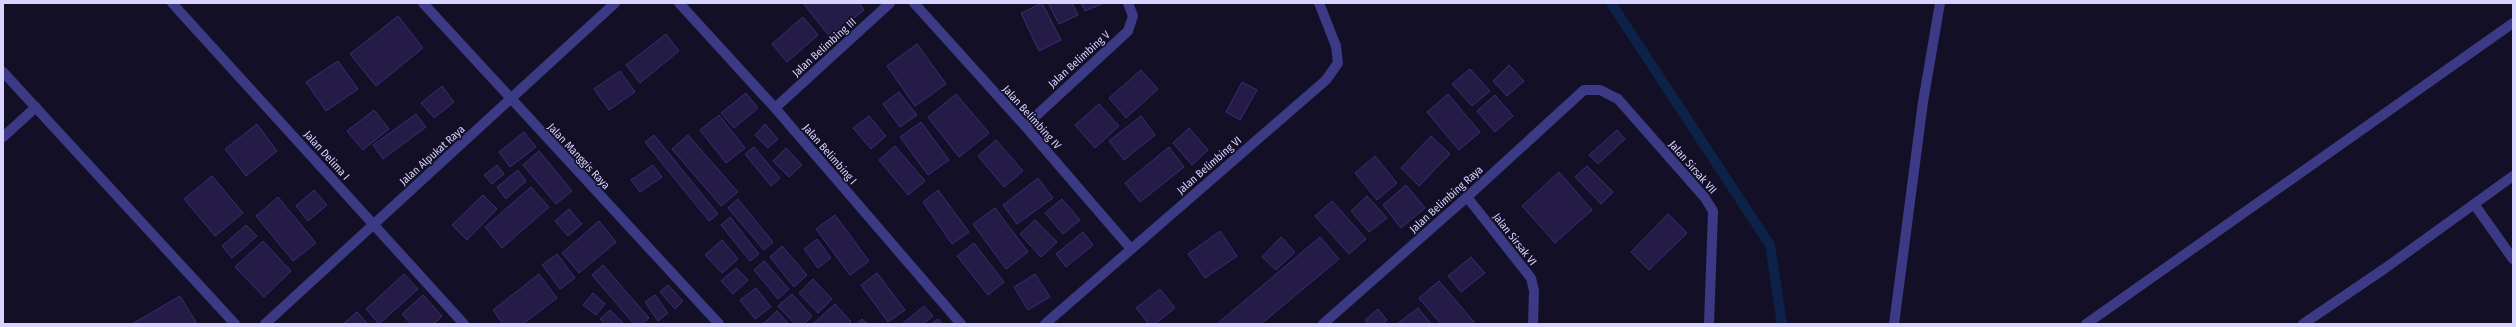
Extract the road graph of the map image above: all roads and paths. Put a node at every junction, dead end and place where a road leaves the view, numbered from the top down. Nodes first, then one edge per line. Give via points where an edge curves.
1 (172, 3) edge
2 (423, 3) edge
3 (615, 3) edge
4 (678, 3) edge
5 (890, 3) edge
6 (914, 3) edge
7 (1128, 3) edge
8 (1319, 3) edge
9 (1940, 3) edge
10 (2513, 23) edge
11 (3, 72) edge
12 (1584, 90) joint
13 (511, 99) junction
14 (36, 107) junction
15 (775, 108) junction
16 (1024, 126) junction
17 (3, 137) edge
18 (2513, 176) edge
19 (1467, 198) junction
20 (2474, 204) junction
21 (374, 225) junction
22 (1131, 249) junction
23 (2513, 259) edge
24 (235, 324) edge
25 (265, 324) edge
26 (464, 324) edge
27 (719, 324) edge
28 (961, 324) edge
29 (1045, 324) edge
30 (1323, 324) edge
31 (1533, 324) edge
32 (1710, 324) edge
33 (1894, 324) edge
34 (2086, 324) edge
35 (2303, 324) edge

1 - 21 street, Jalan Delima I
2 - 13 street, Jalan Manggis Raya
3 - 13 street, Jalan Alpukat Raya
4 - 15 street, Jalan Belimbing I
5 - 15 street, Jalan Belimbing III
6 - 16 street, Jalan Belimbing IV
7 - 16 street, Jalan Belimbing V via 1133,16 1128,32
8 - 22 street, Jalan Belimbing VI via 1336,46 1338,63 1326,80
9 - 33 street via 1923,102
10 - 34 street
11 - 14 street
12 - 19 street, Jalan Belimbing Raya
12 - 32 street, Jalan Sirsak VII via 1600,90 1618,100 1705,198 1713,211
13 - 21 street, Jalan Alpukat Raya
13 - 27 street, Jalan Manggis Raya
14 - 17 street
14 - 24 street
15 - 28 street, Jalan Belimbing I
16 - 22 street, Jalan Belimbing IV
18 - 20 street
19 - 30 street, Jalan Belimbing Raya
19 - 31 street, Jalan Sirsak VI via 1531,278 1534,291
20 - 23 street
20 - 35 street
21 - 25 street, Jalan Alpukat Raya
21 - 26 street, Jalan Delima I
22 - 29 street, Jalan Belimbing VI

